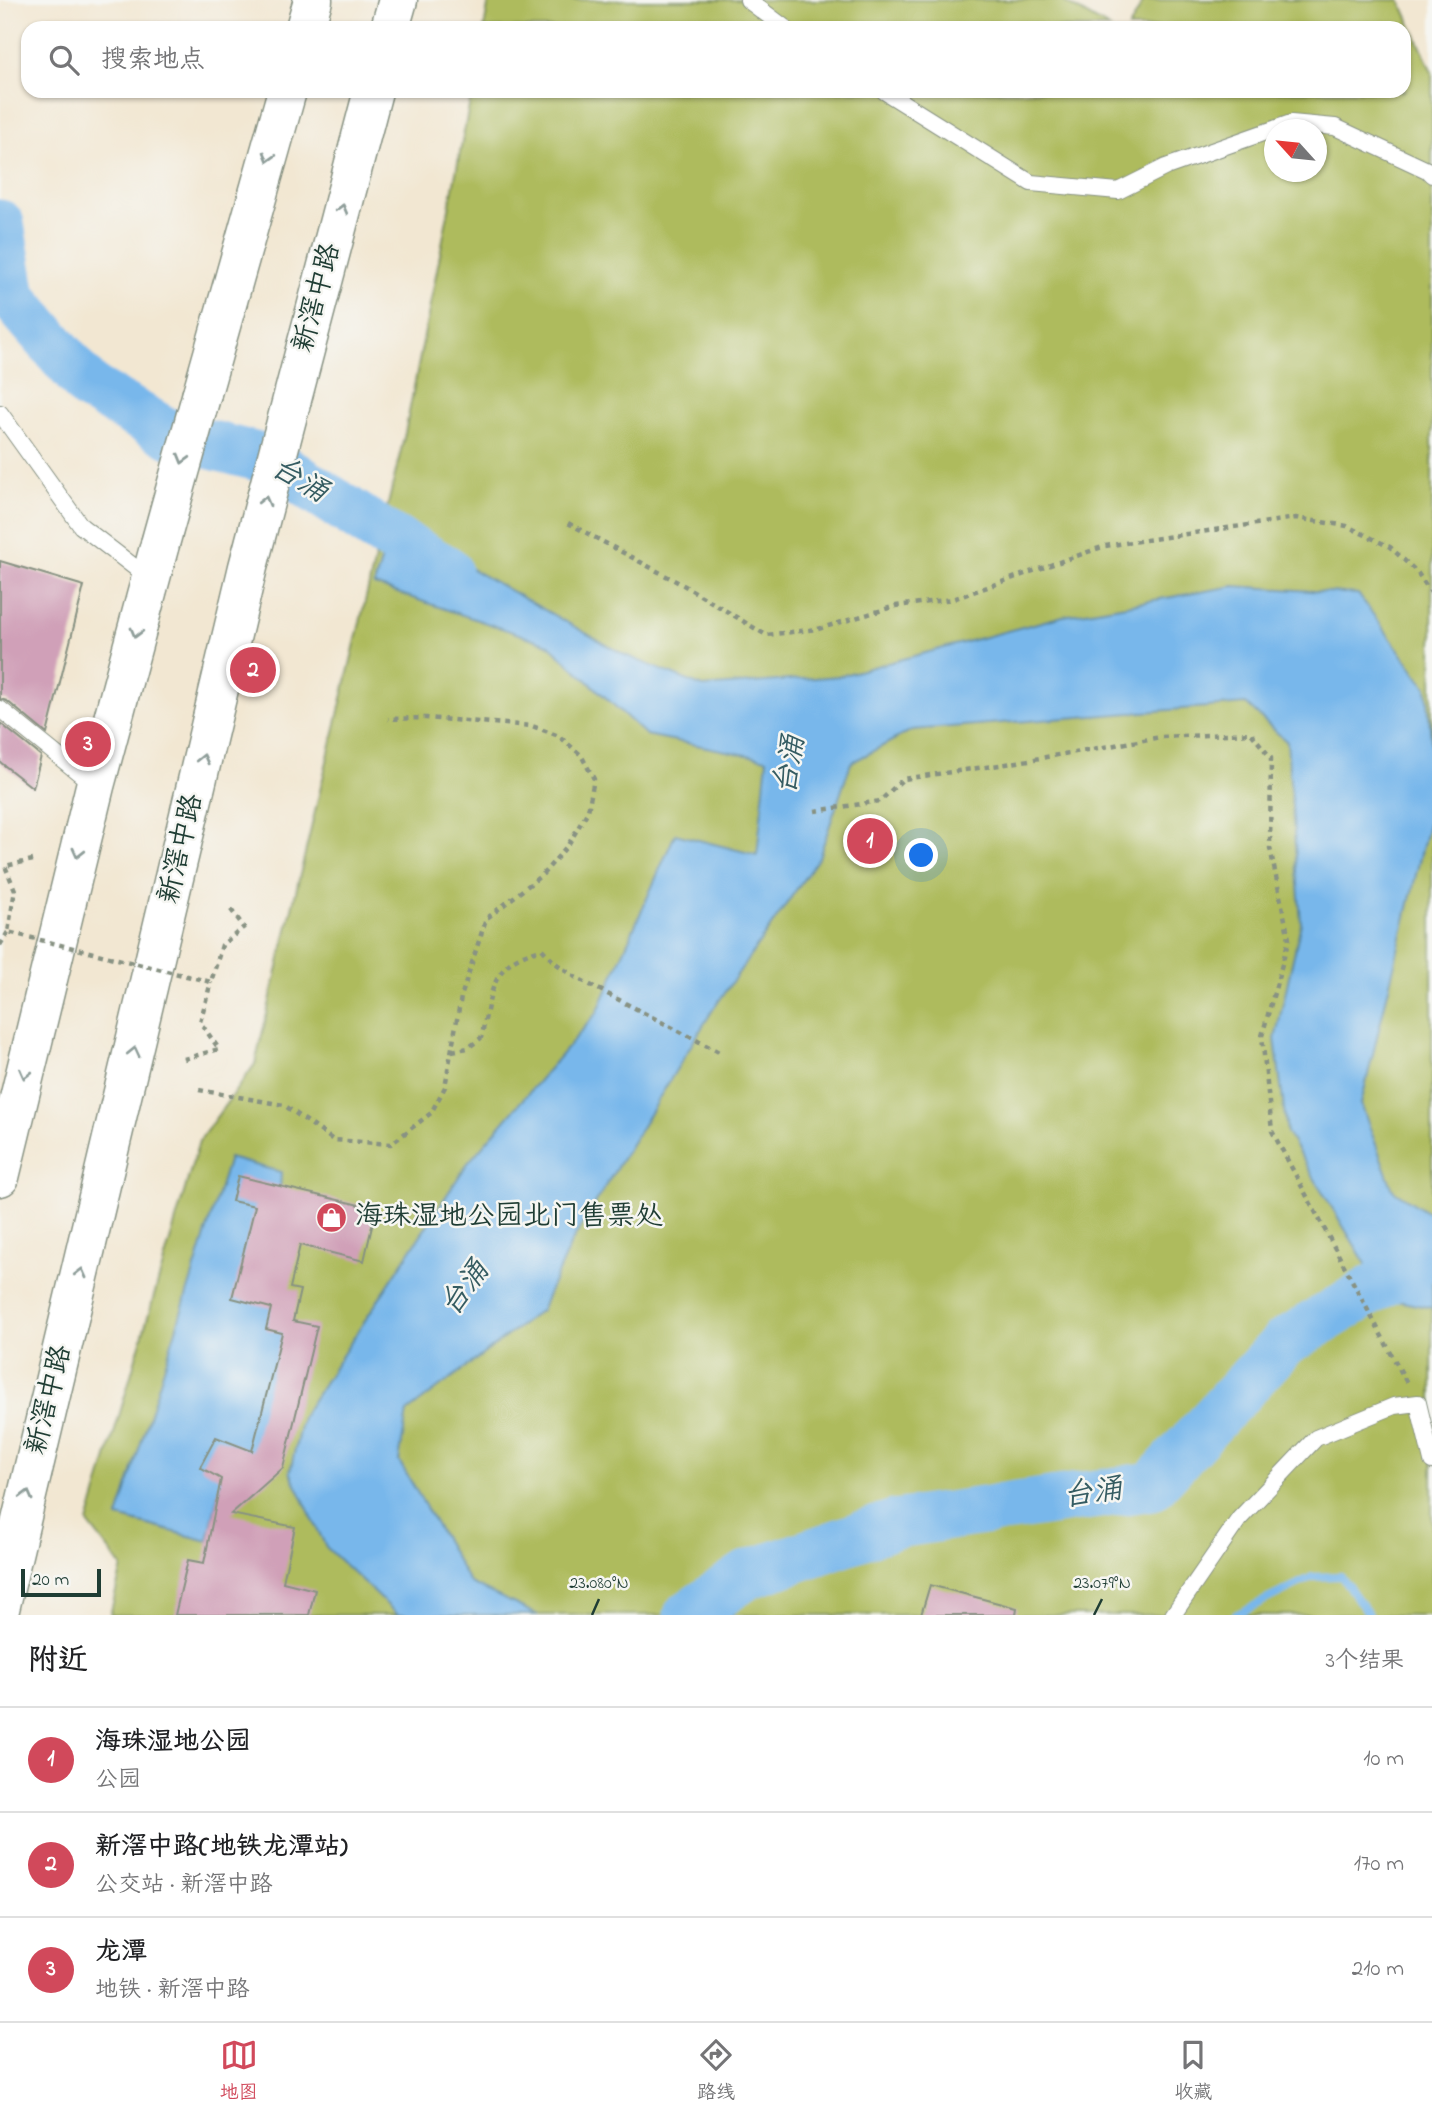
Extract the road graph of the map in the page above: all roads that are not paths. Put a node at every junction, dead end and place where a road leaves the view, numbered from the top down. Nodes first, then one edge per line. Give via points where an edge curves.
1 (313, 0) edge
2 (398, 0) edge
3 (748, 0) edge
4 (307, 21) edge
5 (392, 21) edge
6 (776, 21) edge
7 (285, 98) edge
8 (371, 98) edge
9 (895, 98) edge
10 (1432, 176) edge
11 (0, 412) edge
12 (155, 561) junction
13 (0, 709) edge
14 (95, 786) junction
15 (0, 1177) edge
16 (1432, 1461) edge
17 (0, 1609) edge
18 (1172, 1615) edge

1 - 4 highway
2 - 5 highway
3 - 6 lane
7 -> 12 highway, bridge
17 -> 8 highway, 新滘中路 via 248,567
9 - 10 lane via 1031,183 1118,191 1166,167 1291,123 1335,127
11 - 12 lane via 80,526
12 -> 14 highway
13 - 14 lane
14 -> 15 highway
16 - 18 lane via 1418,1403 1394,1406 1316,1438 1240,1519

